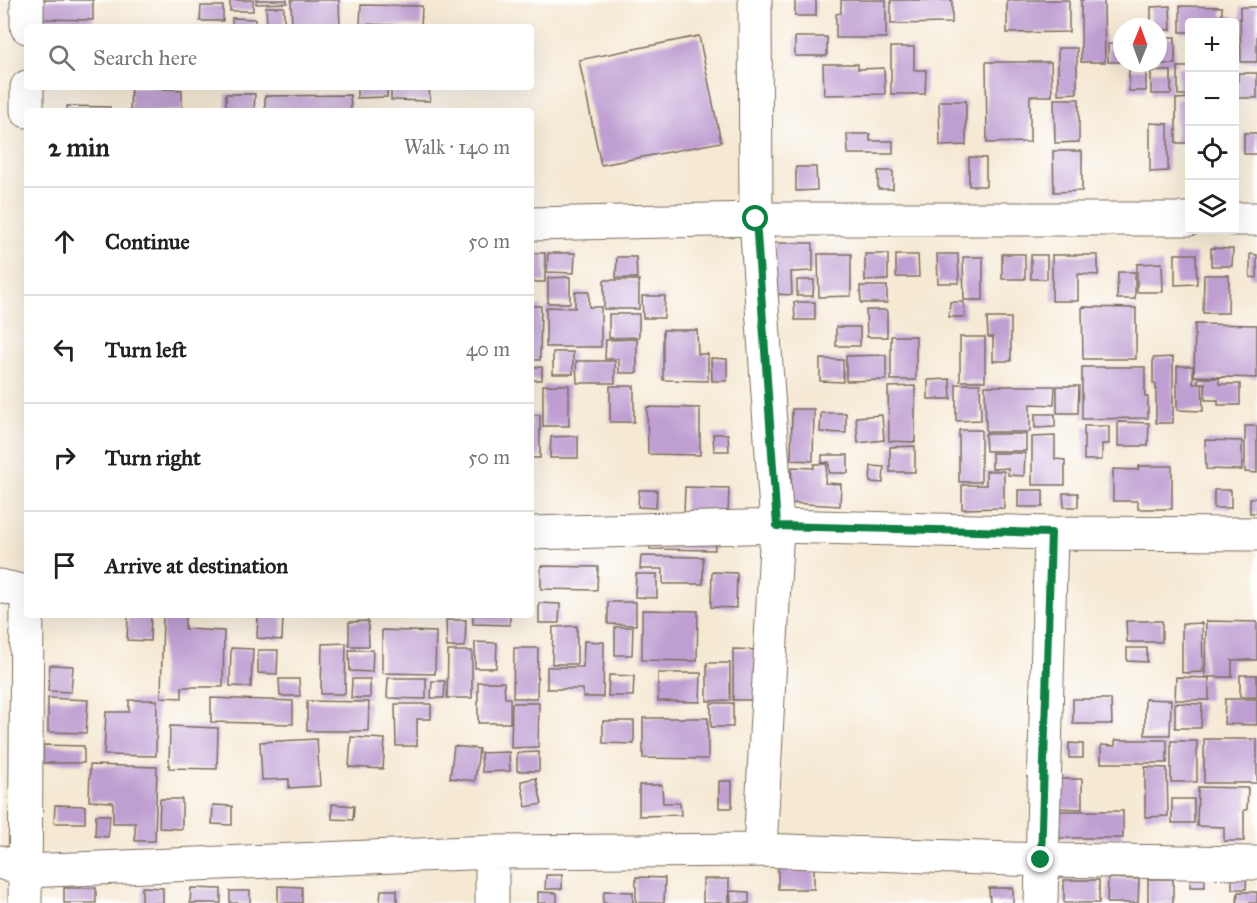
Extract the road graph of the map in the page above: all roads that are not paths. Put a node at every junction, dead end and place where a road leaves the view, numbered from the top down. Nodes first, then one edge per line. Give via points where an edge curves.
1 (27, 0) edge
2 (755, 0) edge
3 (27, 24) edge
4 (27, 90) edge
5 (27, 108) edge
6 (756, 219) junction
7 (1185, 219) edge
8 (1239, 219) edge
9 (1257, 219) edge
10 (534, 224) edge
11 (777, 526) junction
12 (534, 533) edge
13 (1051, 533) junction
14 (1257, 534) edge
15 (0, 586) edge
16 (24, 591) edge
17 (26, 618) edge
18 (760, 850) junction
19 (492, 852) junction
20 (1041, 860) junction
21 (1257, 863) edge
22 (12, 866) edge
23 (25, 903) edge
24 (492, 903) edge
25 (1041, 903) edge

1 - 3 street
2 - 6 street
4 - 5 street
6 - 7 street
6 - 10 street
6 - 11 street
8 - 9 street
11 - 12 street
11 - 13 street
11 - 18 street
13 - 14 street
13 - 20 street
15 - 16 street
17 - 22 street
18 - 19 street
18 - 20 street
19 - 22 street
19 - 24 street
20 - 21 street
20 - 25 street
22 - 23 street

